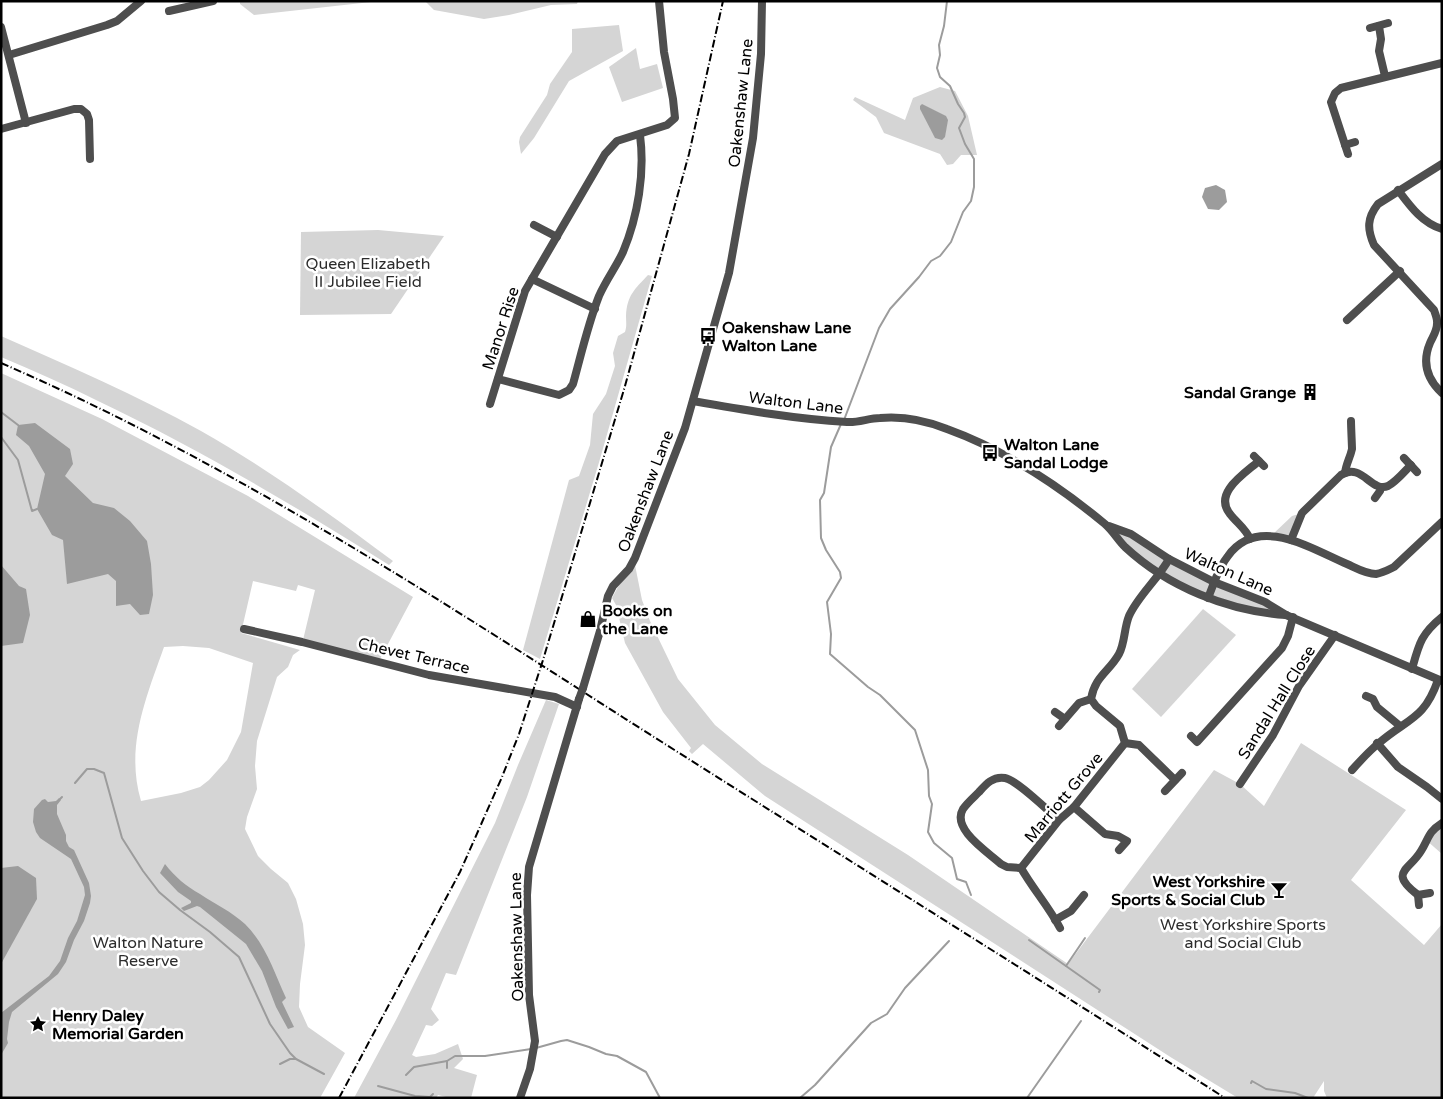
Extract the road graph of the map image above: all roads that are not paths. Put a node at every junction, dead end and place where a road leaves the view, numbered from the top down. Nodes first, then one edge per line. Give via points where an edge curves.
1 (141, 1) edge
2 (213, 1) edge
3 (659, 1) edge
4 (762, 1) edge
5 (169, 11) dead end
6 (1388, 23) dead end
7 (1379, 26) junction
8 (1, 27) edge
9 (1370, 28) dead end
10 (9, 55) junction
11 (1442, 63) edge
12 (1384, 76) junction
13 (26, 122) junction
14 (1, 130) edge
15 (640, 135) junction
16 (1355, 142) dead end
17 (1345, 145) junction
18 (1348, 154) dead end
19 (90, 162) dead end
20 (1442, 164) edge
21 (1398, 190) junction
22 (534, 225) dead end
23 (1442, 229) edge
24 (557, 237) junction
25 (1400, 271) junction
26 (532, 279) junction
27 (595, 310) junction
28 (1349, 315) dead end
29 (498, 378) junction
30 (1442, 392) edge
31 (693, 401) junction
32 (490, 404) dead end
33 (1351, 422) dead end
34 (1404, 458) dead end
35 (1259, 461) dead end
36 (1412, 465) junction
37 (1345, 472) junction
38 (1417, 472) dead end
39 (1381, 487) junction
40 (1375, 498) dead end
41 (1442, 522) edge
42 (1107, 526) junction
43 (1250, 540) junction
44 (1291, 540) junction
45 (1169, 560) junction
46 (1161, 574) junction
47 (1214, 582) junction
48 (1208, 598) junction
49 (1290, 616) junction
50 (1442, 616) edge
51 (244, 629) dead end
52 (1335, 635) junction
53 (1412, 669) junction
54 (1440, 680) edge
55 (1366, 696) dead end
56 (1091, 698) junction
57 (578, 703) junction
58 (1055, 712) dead end
59 (1065, 719) junction
60 (1058, 726) dead end
61 (1400, 726) junction
62 (1191, 736) dead end
63 (1125, 743) junction
64 (1378, 744) junction
65 (1352, 770) dead end
66 (1182, 773) dead end
67 (1175, 780) junction
68 (1240, 784) dead end
69 (1165, 791) dead end
70 (1442, 800) edge
71 (1074, 807) junction
72 (1059, 820) junction
73 (1442, 822) edge
74 (1119, 850) dead end
75 (1021, 868) junction
76 (1430, 893) dead end
77 (1084, 895) dead end
78 (1418, 895) junction
79 (1419, 905) dead end
80 (1055, 920) junction
81 (1060, 928) dead end
82 (520, 1098) edge

1 - 10 street via 108,25
2 - 5 street
3 - 15 street, Manor Rise via 675,118 667,125
4 - 31 street, Oakenshaw Lane via 750,160 729,273
6 - 7 street
7 - 9 street
7 - 12 street
8 - 10 street
10 - 13 street
11 - 12 street
12 - 17 street via 1341,88 1335,93 1331,102
13 - 14 street
13 - 19 street via 74,109 84,111 89,120
15 - 24 street, Manor Rise via 617,141 611,147
15 - 27 street via 639,196 631,228
16 - 17 street
17 - 18 street
20 - 21 street
21 - 23 street via 1416,213
21 - 25 street via 1378,204 1368,225 1374,245
22 - 24 street
24 - 26 street, Manor Rise
25 - 28 street
25 - 30 street via 1434,310 1438,321 1426,353 1425,366
26 - 27 street
26 - 29 street, Manor Rise via 521,301
27 - 29 street via 569,390 559,395 551,394
29 - 32 street, Manor Rise
31 - 42 street, Walton Lane via 838,422 881,417 909,419 946,428 995,449 1038,475
31 - 57 street, Oakenshaw Lane, bridge via 641,544 629,569 608,596
33 - 37 street via 1352,445
34 - 36 street
35 - 43 street via 1228,489 1225,498 1228,511
36 - 38 street
36 - 39 street via 1390,485
37 - 39 street via 1359,474
37 - 44 street via 1302,513
39 - 40 street
41 - 44 street via 1394,567 1382,573 1362,571
42 - 45 street, Walton Lane via 1131,534
42 - 46 street, Walton Lane via 1125,547
43 - 44 street via 1272,535
43 - 47 street via 1228,555
45 - 46 street
45 - 47 street, Walton Lane
46 - 48 street, Walton Lane
46 - 56 street via 1134,607 1120,653 1096,682
47 - 48 street
47 - 49 street, Walton Lane via 1265,602
48 - 49 street, Walton Lane via 1261,613
49 - 52 street, Walton Lane
49 - 62 street via 1288,636 1282,648 1197,742
50 - 53 street via 1424,634
51 - 57 street, Chevet Terrace via 429,675
52 - 53 street, Walton Lane
52 - 68 street, Sandal Hall Close via 1295,692 1273,735
53 - 54 street, Walton Lane
54 - 61 street via 1423,710
55 - 61 street
56 - 59 street via 1079,703
56 - 63 street via 1120,726
57 - 82 street, Oakenshaw Lane via 527,880 529,995 535,1044
58 - 59 street
59 - 60 street
61 - 64 street
63 - 67 street via 1139,745
63 - 71 street, Marriott Grove
64 - 65 street
64 - 70 street via 1398,768
66 - 67 street
67 - 69 street
71 - 72 street, Marriott Grove
71 - 74 street via 1105,834 1124,838 1127,841
72 - 75 street, Marriott Grove
72 - 75 street via 1017,784 1005,778 987,783 963,809 960,820 965,832 1002,864
73 - 78 street via 1429,833 1418,856 1406,867 1403,875 1408,888
75 - 80 street
76 - 78 street
77 - 80 street via 1071,911
78 - 79 street
80 - 81 street

